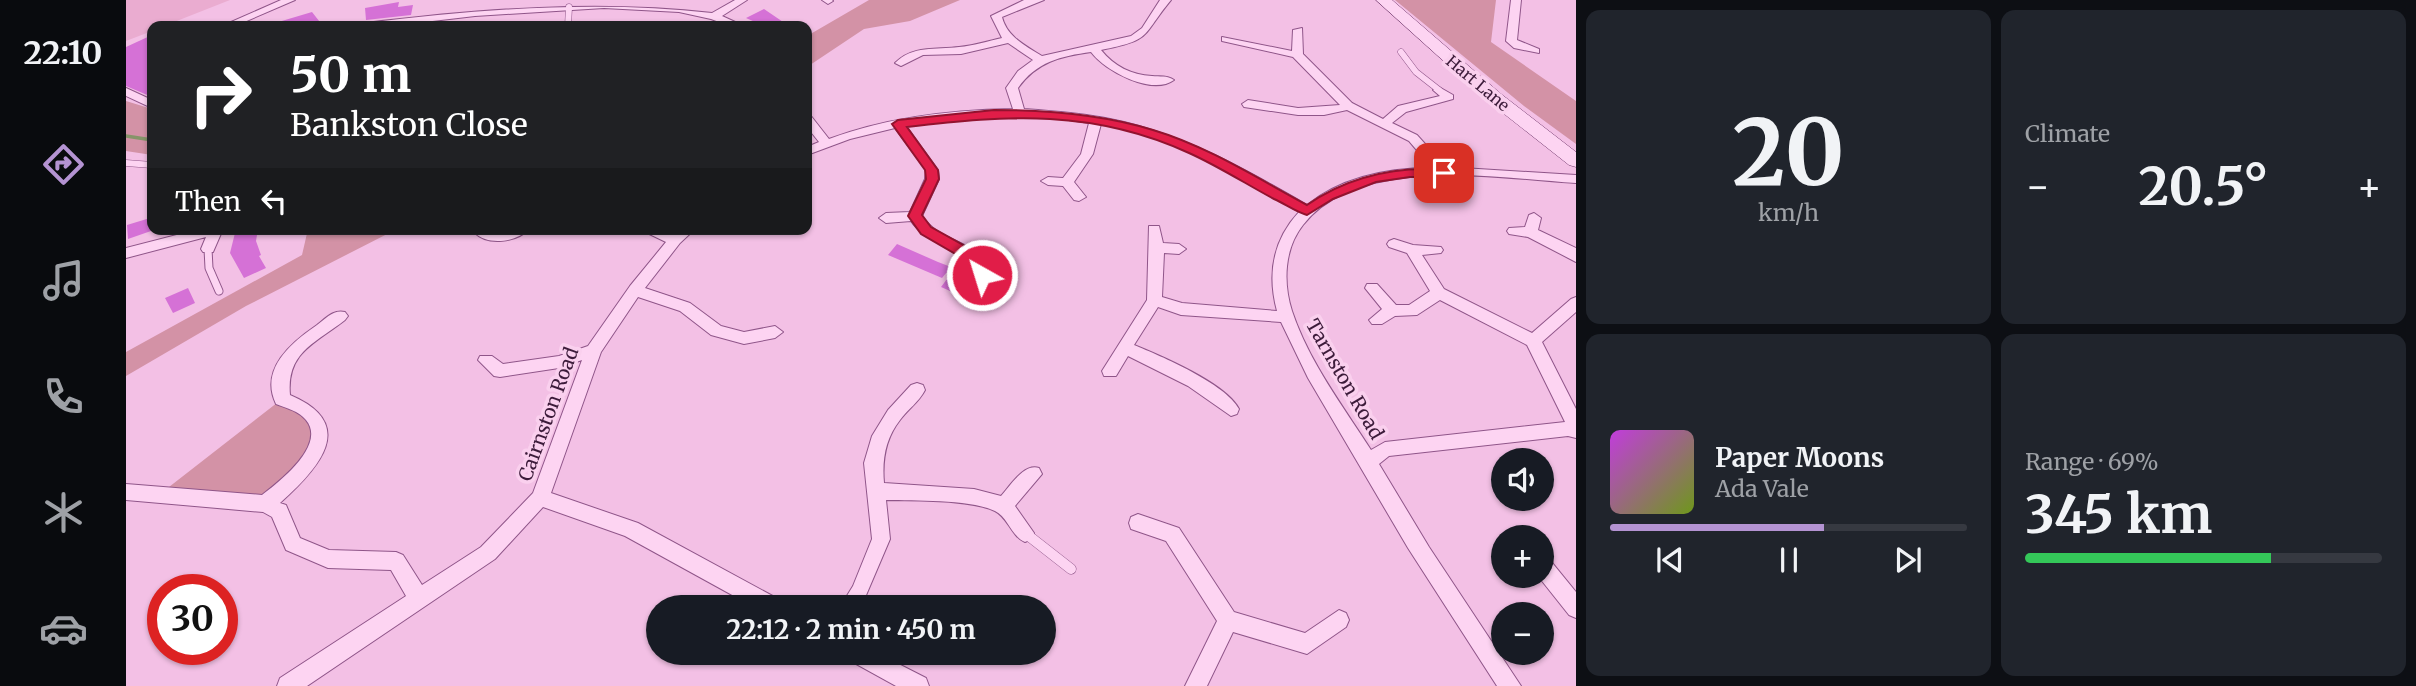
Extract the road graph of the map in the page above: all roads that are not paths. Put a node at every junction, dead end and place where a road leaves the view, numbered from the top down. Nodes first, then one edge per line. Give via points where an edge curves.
1 (290, 0) edge
2 (476, 0) edge
3 (742, 0) edge
4 (1030, 0) edge
5 (1039, 0) edge
6 (1166, 0) edge
7 (1383, 0) edge
8 (1516, 0) edge
9 (569, 7) junction
10 (475, 13) junction
11 (714, 16) junction
12 (239, 21) edge
13 (448, 21) edge
14 (568, 21) edge
15 (726, 21) edge
16 (1297, 30) dead end
17 (1010, 39) junction
18 (1226, 39) dead end
19 (1093, 47) junction
20 (1535, 51) dead end
21 (1401, 52) dead end
22 (1297, 55) junction
23 (903, 58) dead end
24 (1040, 59) junction
25 (1168, 80) dead end
26 (126, 91) edge
27 (1448, 97) joint
28 (147, 102) edge
29 (1248, 104) dead end
30 (1348, 106) junction
31 (1020, 114) junction
32 (1096, 120) junction
33 (898, 124) junction
34 (1384, 124) junction
35 (812, 125) edge
36 (826, 143) junction
37 (812, 149) edge
38 (1576, 161) edge
39 (126, 163) edge
40 (147, 165) edge
41 (1444, 173) junction
42 (1576, 179) edge
43 (1048, 181) dead end
44 (1067, 182) junction
45 (1079, 197) dead end
46 (1307, 211) junction
47 (915, 216) junction
48 (886, 218) dead end
49 (1154, 229) dead end
50 (1514, 231) dead end
51 (196, 235) edge
52 (213, 235) edge
53 (682, 235) edge
54 (1394, 244) dead end
55 (1157, 247) junction
56 (208, 249) joint
57 (1179, 249) dead end
58 (1412, 250) junction
59 (1436, 250) dead end
60 (126, 253) edge
61 (995, 253) dead end
62 (1576, 257) edge
63 (978, 260) junction
64 (979, 284) dead end
65 (1372, 288) dead end
66 (635, 290) junction
67 (219, 291) dead end
68 (1439, 293) junction
69 (1154, 300) junction
70 (1576, 303) edge
71 (1392, 310) junction
72 (340, 316) dead end
73 (1286, 317) junction
74 (1377, 320) dead end
75 (775, 332) dead end
76 (1533, 341) junction
77 (1124, 348) junction
78 (594, 350) junction
79 (486, 360) dead end
80 (1110, 371) dead end
81 (916, 390) dead end
82 (1231, 409) dead end
83 (1576, 429) edge
84 (1369, 462) junction
85 (1033, 474) dead end
86 (877, 491) junction
87 (126, 492) edge
88 (540, 498) junction
89 (265, 504) junction
90 (1004, 505) junction
91 (1138, 523) dead end
92 (1024, 533) joint
93 (1071, 569) dead end
94 (1554, 578) edge
95 (751, 595) edge
96 (858, 595) edge
97 (419, 598) junction
98 (1573, 598) edge
99 (1228, 620) junction
100 (1339, 620) dead end
101 (879, 665) edge
102 (288, 686) edge
103 (918, 686) edge
104 (1196, 686) edge
105 (1510, 686) edge

1 - 12 street
2 - 10 street
3 - 11 street
4 - 5 street
4 - 17 street via 996,16
6 - 19 street via 1151,25 1136,37
7 - 38 street, Hart Lane via 1495,98
8 - 20 street via 1511,41
9 - 10 street
9 - 11 street via 639,6
9 - 14 lane
10 - 13 street
11 - 15 street
16 - 22 street
17 - 23 street
17 - 24 street
18 - 22 street
19 - 24 street
19 - 25 street via 1112,69 1150,85
21 - 27 lane via 1416,72
22 - 30 street
24 - 31 street via 1025,69 1012,88
26 - 28 street
27 - 34 street via 1402,109
29 - 30 street via 1269,113
30 - 34 street
31 - 32 street
31 - 33 street
32 - 44 street via 1087,154
32 - 46 street via 1166,139
33 - 36 street
33 - 47 street via 932,170
34 - 41 street via 1413,138
35 - 36 street
36 - 37 street
39 - 40 lane
41 - 42 street, Tarnston Road
41 - 46 street, Tarnston Road via 1374,178 1328,196
43 - 44 street
44 - 45 street
46 - 73 street, Tarnston Road via 1295,224 1280,261
47 - 48 street
47 - 63 street via 926,231
49 - 55 street
50 - 62 street via 1532,225
51 - 60 street
52 - 56 street
53 - 66 street, Cairnston Road
54 - 58 street
55 - 57 street
55 - 69 street
56 - 67 lane via 209,268
58 - 59 street
58 - 68 street
61 - 63 street
63 - 64 street
65 - 71 street
66 - 75 street via 685,307 716,331 744,338
66 - 78 street, Cairnston Road
68 - 71 street via 1412,311
68 - 76 street
69 - 73 street via 1181,309
69 - 77 street
70 - 76 street
71 - 74 street
72 - 89 street via 284,365 282,399 312,414 320,431 314,455
73 - 84 street, Tarnston Road via 1323,391
76 - 83 street
77 - 80 street
77 - 82 street via 1216,384
78 - 79 street via 559,362 500,371
78 - 88 street, Cairnston Road
81 - 86 street via 881,436 873,463
83 - 84 street via 1385,449
84 - 105 street, Tarnston Road via 1420,551
85 - 90 street
86 - 90 street via 974,497
86 - 96 street via 881,539
87 - 89 street
88 - 95 street via 631,529
88 - 97 street, Cairnston Road via 488,553
89 - 97 street via 279,511 293,544 328,559 396,561
90 - 92 street
91 - 99 street via 1172,534
92 - 93 lane
94 - 98 street
97 - 102 street, Cairnston Road
99 - 100 street via 1307,645
99 - 104 street
101 - 103 street

